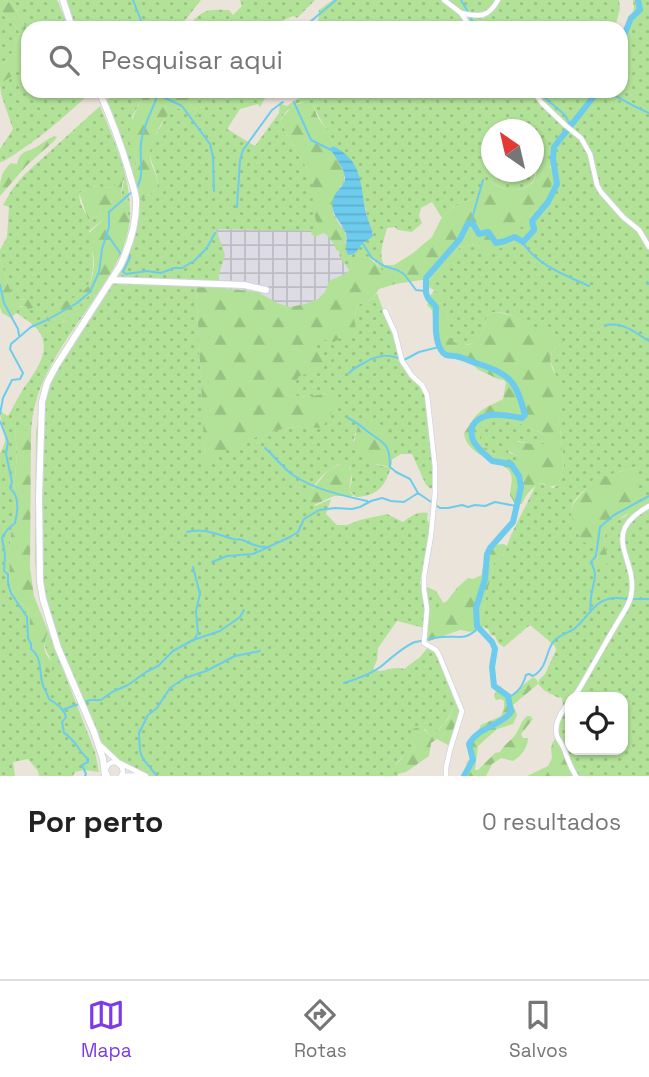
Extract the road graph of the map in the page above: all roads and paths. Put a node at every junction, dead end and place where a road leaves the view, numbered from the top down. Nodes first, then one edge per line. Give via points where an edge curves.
1 (63, 0) edge
2 (444, 0) edge
3 (498, 0) edge
4 (461, 13) junction
5 (70, 21) edge
6 (466, 21) edge
7 (102, 98) edge
8 (538, 98) edge
9 (639, 230) junction
10 (649, 233) edge
11 (649, 247) edge
12 (112, 280) junction
13 (266, 290) dead end
14 (385, 311) dead end
15 (649, 506) edge
16 (577, 692) edge
17 (565, 708) edge
18 (97, 743) junction
19 (565, 752) edge
20 (566, 755) edge
21 (118, 762) junction
22 (106, 774) edge
23 (122, 776) edge
24 (145, 776) edge
25 (446, 776) edge
26 (576, 776) edge

1 - 5 main road
2 - 4 street
3 - 4 street via 485,14
4 - 6 street
7 - 12 main road via 136,196 133,232
8 - 9 street via 581,138 601,192
9 - 10 street
9 - 11 street
12 - 13 main road via 244,285
12 - 18 main road via 47,383 40,430 41,590 58,648
14 - 25 street via 402,362 427,395 435,492 424,576 424,643 439,655 462,711
15 - 16 street via 624,530 631,597
17 - 19 street via 557,735
18 - 21 street
18 - 22 main road
20 - 26 street
21 - 22 street via 110,763
21 - 23 street
21 - 24 street
23 - 24 street

